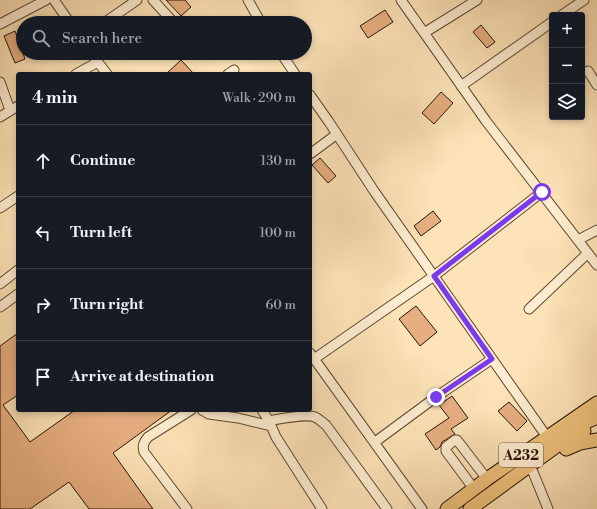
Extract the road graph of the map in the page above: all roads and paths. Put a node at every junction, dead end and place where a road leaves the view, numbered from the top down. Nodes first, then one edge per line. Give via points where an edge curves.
1 (46, 0) edge
2 (54, 0) edge
3 (137, 0) edge
4 (153, 0) edge
5 (248, 0) edge
6 (401, 0) edge
7 (477, 0) edge
8 (584, 0) edge
9 (566, 12) edge
10 (65, 16) edge
11 (114, 16) edge
12 (168, 16) edge
13 (257, 16) edge
14 (0, 24) edge
15 (549, 24) edge
16 (424, 33) junction
17 (286, 60) edge
18 (98, 62) joint
19 (588, 71) dead end
20 (80, 72) edge
21 (106, 72) edge
22 (294, 72) edge
23 (0, 82) edge
24 (596, 83) edge
25 (461, 86) junction
26 (312, 98) edge
27 (14, 108) edge
28 (0, 117) edge
29 (337, 134) junction
30 (312, 153) edge
31 (542, 192) junction
32 (16, 197) edge
33 (0, 208) edge
34 (597, 230) edge
35 (578, 240) junction
36 (588, 253) junction
37 (597, 265) edge
38 (16, 272) edge
39 (434, 276) junction
40 (0, 284) edge
41 (16, 295) edge
42 (0, 307) edge
43 (529, 309) dead end
44 (312, 356) edge
45 (492, 359) junction
46 (597, 403) edge
47 (188, 412) edge
48 (206, 412) edge
49 (259, 412) edge
50 (597, 417) edge
51 (267, 418) edge
52 (597, 425) edge
53 (555, 438) junction
54 (597, 440) edge
55 (375, 442) junction
56 (533, 472) junction
57 (487, 479) junction
58 (474, 489) junction
59 (187, 509) edge
60 (322, 509) edge
61 (387, 509) edge
62 (422, 509) edge
63 (447, 509) edge
64 (457, 509) edge
65 (470, 509) edge
66 (484, 509) edge
67 (548, 509) edge

1 - 14 street
2 - 10 street
3 - 11 street
4 - 12 street
5 - 13 street
6 - 16 street
7 - 16 street
8 - 9 street
15 - 25 street
16 - 25 street
17 - 22 street
18 - 20 street
18 - 21 street
19 - 24 street
23 - 27 street
25 - 31 street
26 - 29 street
27 - 28 street
29 - 30 street
29 - 39 street
31 - 35 street
31 - 39 street
32 - 33 street
34 - 35 street
35 - 36 street
36 - 37 street
36 - 43 street
38 - 40 street
39 - 44 street
39 - 45 street
41 - 42 street
44 - 55 street
45 - 53 street
45 - 55 street
46 - 53 highway, A232
47 - 59 street via 148,437 142,448
48 - 51 street via 238,418
49 - 51 street
50 - 53 highway
51 - 60 street via 276,437
51 - 61 street via 314,416 321,420
52 - 53 highway
53 - 57 highway, A232
53 - 64 highway
53 - 65 highway
54 - 56 highway, A232 via 580,443 559,452
55 - 62 street
56 - 66 highway, A232
56 - 67 street
57 - 58 highway, A232
57 - 58 street via 455,440 446,447 446,451
58 - 63 highway, A232

